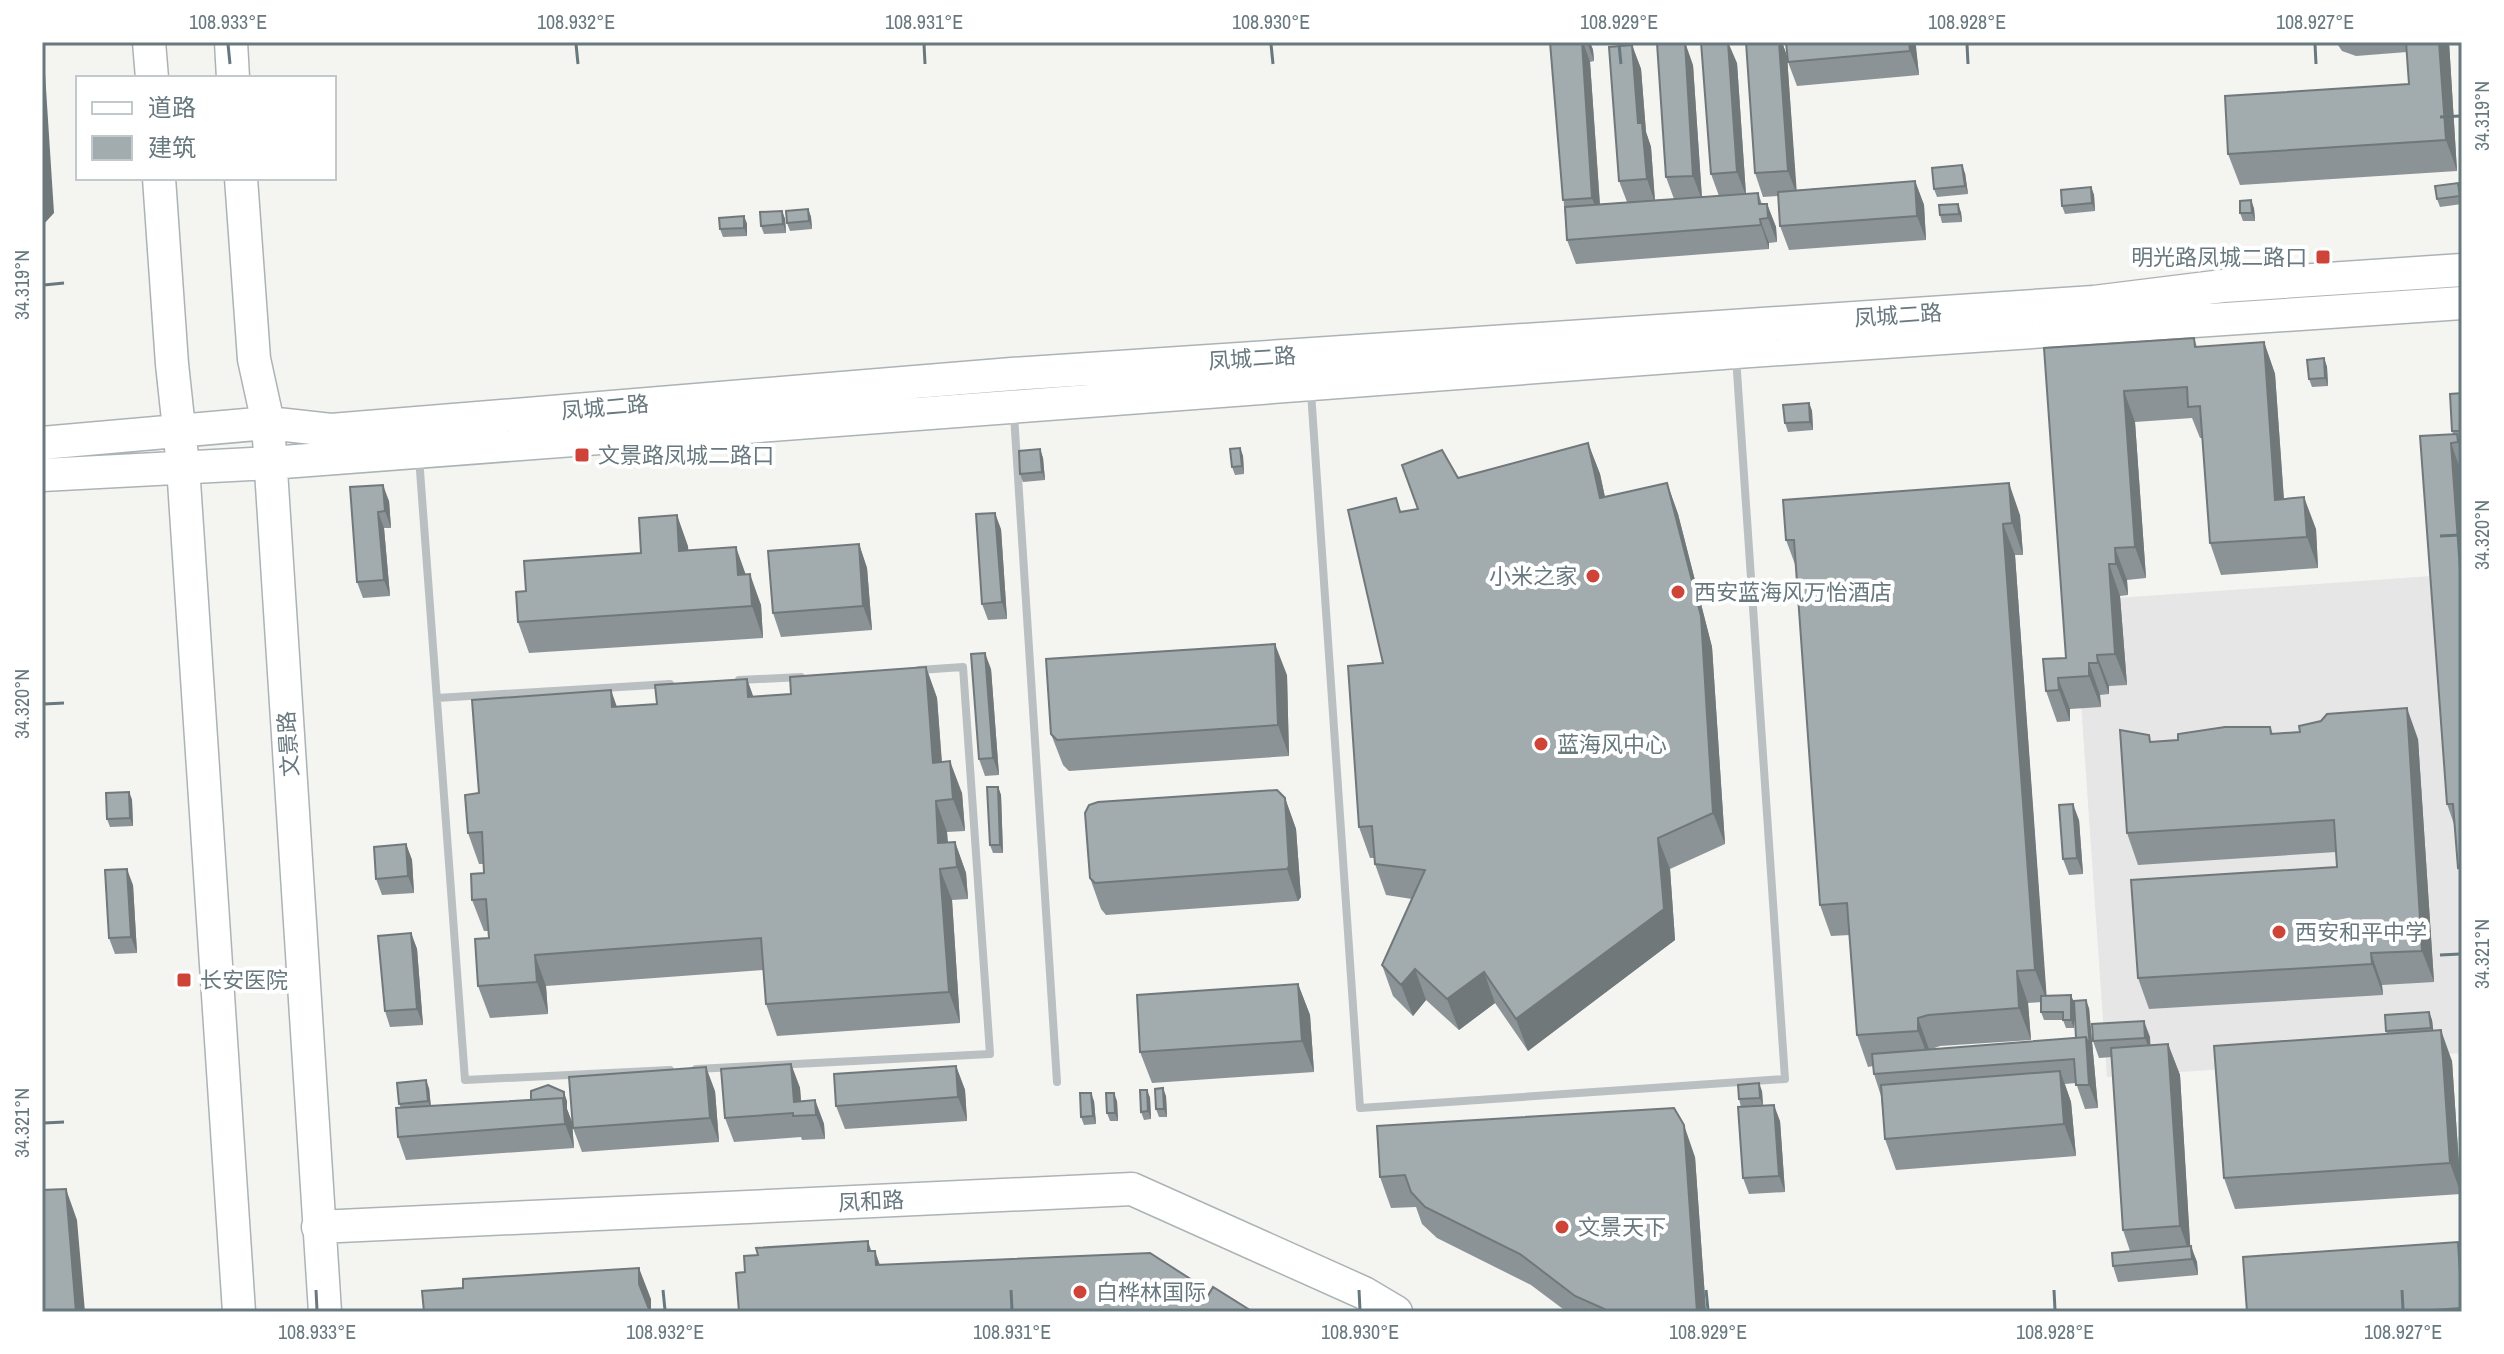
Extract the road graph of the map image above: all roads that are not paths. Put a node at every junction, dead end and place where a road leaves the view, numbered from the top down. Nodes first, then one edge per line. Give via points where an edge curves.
1 (149, 42) edge
2 (231, 42) edge
3 (152, 76) edge
4 (233, 76) edge
5 (159, 180) edge
6 (241, 180) edge
7 (2462, 270) edge
8 (2462, 303) edge
9 (1736, 352) junction
10 (1311, 384) junction
11 (1012, 390) junction
12 (268, 423) junction
13 (180, 434) junction
14 (42, 443) edge
15 (419, 452) junction
16 (270, 463) junction
17 (183, 466) junction
18 (42, 475) edge
19 (915, 670) edge
20 (820, 675) edge
21 (724, 681) edge
22 (676, 684) edge
23 (437, 698) junction
24 (1057, 1082) dead end
25 (318, 1227) junction
26 (239, 1312) edge
27 (325, 1312) edge
28 (1396, 1312) edge

1 - 3 main road
2 - 4 main road
5 - 13 main road
6 - 12 main road, 文景路 via 254,359
7 - 11 main road, 凤城二路
8 - 9 main road, 凤城二路
9 - 10 main road, 凤城二路
9 - 10 street via 1785,1079 1360,1108
10 - 11 main road, 凤城二路
11 - 12 main road, 凤城二路 via 331,430
11 - 15 main road, 凤城二路
11 - 24 street
12 - 13 main road, 凤城二路
12 - 16 main road, 文景路
13 - 14 main road, 凤城二路
13 - 17 main road
15 - 16 main road, 凤城二路
15 - 23 street
16 - 17 main road, 凤城二路
16 - 25 main road, 文景路
17 - 18 main road, 凤城二路
17 - 26 main road
19 - 23 street via 963,667 990,1054 465,1080
20 - 21 street
22 - 23 street
25 - 27 main road, 文景路
25 - 28 main road, 凤和路 via 1132,1189

